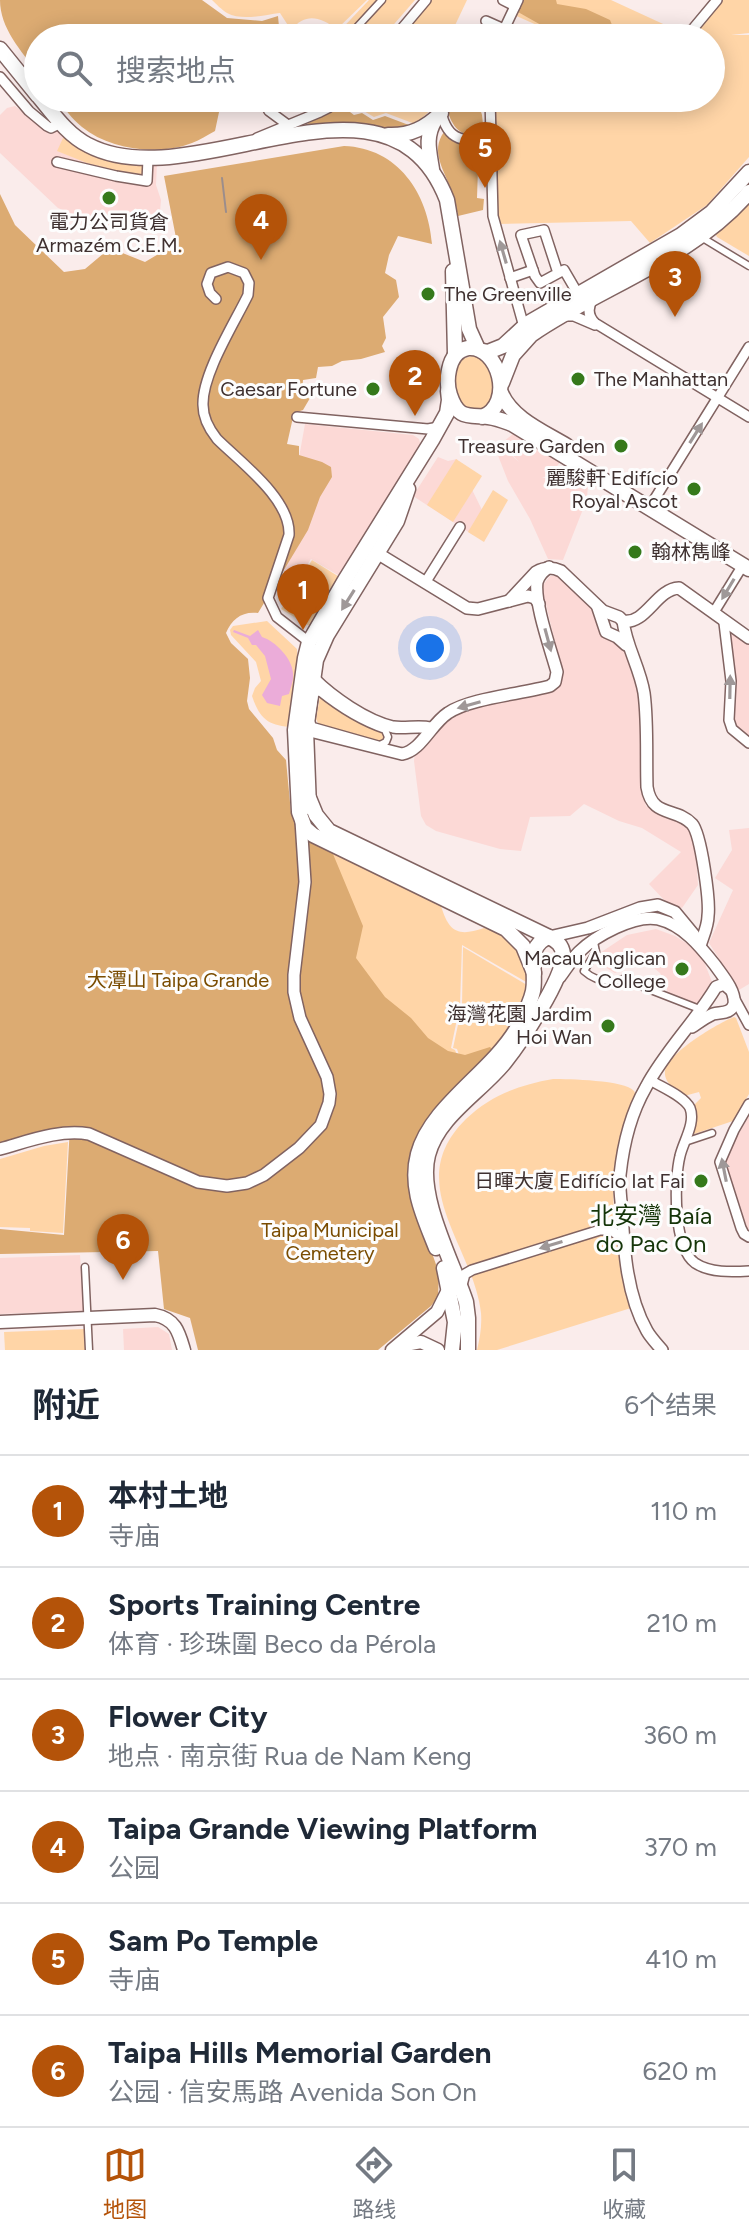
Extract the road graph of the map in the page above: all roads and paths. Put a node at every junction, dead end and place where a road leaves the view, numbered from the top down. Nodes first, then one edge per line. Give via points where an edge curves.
1 (382, 0) edge
2 (426, 0) edge
3 (503, 0) edge
4 (714, 1) edge
5 (517, 3) edge
6 (486, 21) dead end
7 (360, 24) edge
8 (406, 24) edge
9 (490, 24) edge
10 (507, 24) edge
11 (697, 24) edge
12 (0, 49) edge
13 (0, 77) edge
14 (24, 79) edge
15 (24, 105) edge
16 (31, 112) edge
17 (48, 112) edge
18 (270, 112) edge
19 (319, 112) edge
20 (441, 112) edge
21 (490, 112) edge
22 (53, 121) junction
23 (288, 125) junction
24 (376, 133) junction
25 (491, 142) junction
26 (247, 144) junction
27 (148, 159) junction
28 (57, 162) dead end
29 (749, 172) edge
30 (434, 175) junction
31 (749, 192) edge
32 (700, 236) junction
33 (749, 266) edge
34 (533, 270) junction
35 (558, 273) junction
36 (510, 278) junction
37 (458, 293) junction
38 (578, 294) junction
39 (595, 297) junction
40 (216, 299) dead end
41 (561, 317) junction
42 (524, 327) junction
43 (605, 329) junction
44 (749, 347) edge
45 (480, 350) junction
46 (455, 354) junction
47 (501, 389) junction
48 (448, 391) junction
49 (718, 398) junction
50 (466, 416) junction
51 (297, 417) dead end
52 (482, 417) junction
53 (749, 417) edge
54 (433, 432) junction
55 (654, 500) junction
56 (460, 527) dead end
57 (377, 553) junction
58 (747, 564) edge
59 (549, 567) junction
60 (345, 580) junction
61 (425, 583) junction
62 (684, 594) junction
63 (509, 601) junction
64 (540, 608) junction
65 (714, 612) junction
66 (607, 619) junction
67 (724, 623) junction
68 (623, 634) junction
69 (749, 639) edge
70 (315, 645) junction
71 (313, 678) junction
72 (298, 709) junction
73 (394, 727) junction
74 (431, 728) junction
75 (306, 730) junction
76 (749, 743) edge
77 (383, 747) junction
78 (309, 798) junction
79 (301, 821) junction
80 (313, 835) junction
81 (305, 863) junction
82 (708, 916) junction
83 (658, 919) junction
84 (622, 920) junction
85 (689, 928) junction
86 (549, 937) junction
87 (594, 941) junction
88 (704, 950) junction
89 (534, 973) junction
90 (623, 979) dead end
91 (643, 987) dead end
92 (551, 988) junction
93 (714, 989) junction
94 (732, 992) junction
95 (705, 1005) junction
96 (720, 1013) junction
97 (746, 1020) edge
98 (685, 1032) junction
99 (650, 1080) junction
100 (749, 1104) edge
101 (712, 1133) dead end
102 (684, 1142) junction
103 (0, 1149) edge
104 (621, 1210) junction
105 (600, 1230) junction
106 (749, 1237) edge
107 (623, 1239) junction
108 (85, 1267) dead end
109 (749, 1271) edge
110 (456, 1287) junction
111 (88, 1319) junction
112 (0, 1322) edge
113 (393, 1349) edge
114 (89, 1350) edge
115 (184, 1350) edge
116 (438, 1350) edge
117 (446, 1350) edge
118 (452, 1350) edge
119 (461, 1350) edge
120 (468, 1350) edge
121 (662, 1350) edge

1 - 7 street
2 - 8 street
3 - 5 street
4 - 11 street
5 - 10 street
6 - 9 street
12 - 14 main road
13 - 15 street
16 - 22 street
17 - 22 main road
18 - 23 street
19 - 23 street
20 - 25 street via 453,134
21 - 25 street
22 - 27 main road via 91,147
23 - 26 street
24 - 26 main road via 332,129
24 - 30 main road via 412,152
24 - 30 main road via 411,133 441,113 428,139
36 -> 25 street via 493,216
26 - 27 main road
27 - 28 street via 147,181
29 - 38 main road via 693,227
30 - 37 main road via 447,200 454,233
31 - 32 main road
32 - 33 street
32 - 39 main road
34 - 35 street via 540,283
34 - 35 street via 521,235 544,230
34 - 36 street
35 - 38 street via 564,270
36 - 42 street
37 - 45 main road
37 - 46 main road
38 - 42 main road
39 - 41 main road
39 - 43 street via 589,315
40 - 70 street via 208,289 211,273 228,267 244,273 248,295 209,374 203,410 211,432 267,487 284,512 289,535 268,598 277,617
41 - 43 street via 574,316
41 - 47 main road via 521,344 509,360
42 - 45 main road via 503,346
43 - 49 street
44 - 49 street
45 - 46 main road
45 - 47 main road via 494,365
46 - 48 main road
47 - 52 main road via 493,410
47 - 55 main road via 519,417
48 - 50 main road via 455,408
48 - 54 main road via 449,405
49 - 53 street
55 -> 49 street
50 - 52 main road
50 - 57 main road via 446,425
51 - 54 street
52 - 58 main road via 512,424
54 - 60 main road
55 - 58 main road
56 - 61 street
57 - 60 main road via 365,554
57 - 61 street
57 -> 70 main road
58 -> 65 street
59 - 63 street via 536,572
59 - 64 street via 537,585
59 - 66 street via 561,571
60 - 70 main road
61 - 63 street via 470,609
62 - 65 street
62 - 67 street
62 - 68 street via 673,594
63 - 64 street via 532,596
64 -> 74 street via 555,682 460,707
65 - 69 street
66 - 68 street via 619,617
66 - 68 street via 606,632
67 - 69 street
76 -> 67 street via 729,720 731,681
68 - 82 street via 644,695 647,792 654,804 694,827
70 - 71 main road
70 - 72 main road via 305,658
71 - 73 street via 344,703
71 - 75 main road
72 - 75 main road
72 - 79 main road
73 - 74 street
73 - 77 street via 399,741
74 - 77 street via 408,753
75 - 77 street
75 - 78 main road
77 - 77 street via 313,726 316,693 385,730 388,739
78 - 80 main road
78 - 86 main road via 329,831
79 - 80 main road
79 - 81 street
80 - 81 street
80 - 89 main road via 506,929 523,946
81 - 103 street via 294,992 330,1094 324,1118 311,1137 264,1175 227,1186 198,1182 89,1134 63,1133
82 - 85 street
82 - 88 street
83 - 84 street
83 - 85 street
83 - 88 street via 681,929
84 - 85 street via 658,905 671,909
84 - 86 street
84 - 87 street
85 - 88 street
86 - 89 main road via 534,950
86 - 92 main road via 561,946 563,958
87 - 90 street via 596,952 584,971 611,982
87 - 92 street
88 - 93 street
88 - 94 street
89 - 110 main road via 533,993 513,1034 436,1119 419,1153 416,1192
91 - 95 street
92 - 110 main road via 519,1043 443,1126 428,1155 426,1184
93 - 94 street via 720,984
93 - 95 street
94 - 96 street via 733,1005
94 - 97 street
95 - 96 street
95 - 98 street
96 - 97 street via 734,1011
96 - 98 street
98 - 99 street
99 - 102 street via 688,1106 691,1120
99 - 104 street via 624,1153
106 -> 100 street via 741,1228 720,1162
101 - 102 street
102 - 109 street via 677,1193 683,1245 699,1265
104 - 105 street via 613,1224
104 - 107 street
105 - 107 street via 611,1230
105 -> 110 street via 472,1270
107 - 121 street via 637,1308
108 - 111 street
110 - 113 main road via 437,1312
110 - 117 main road
110 - 118 main road
110 - 119 main road
110 - 120 main road via 468,1318
111 - 112 main road
111 - 114 street
111 - 115 main road via 162,1316 174,1324
113 - 116 main road via 418,1342

